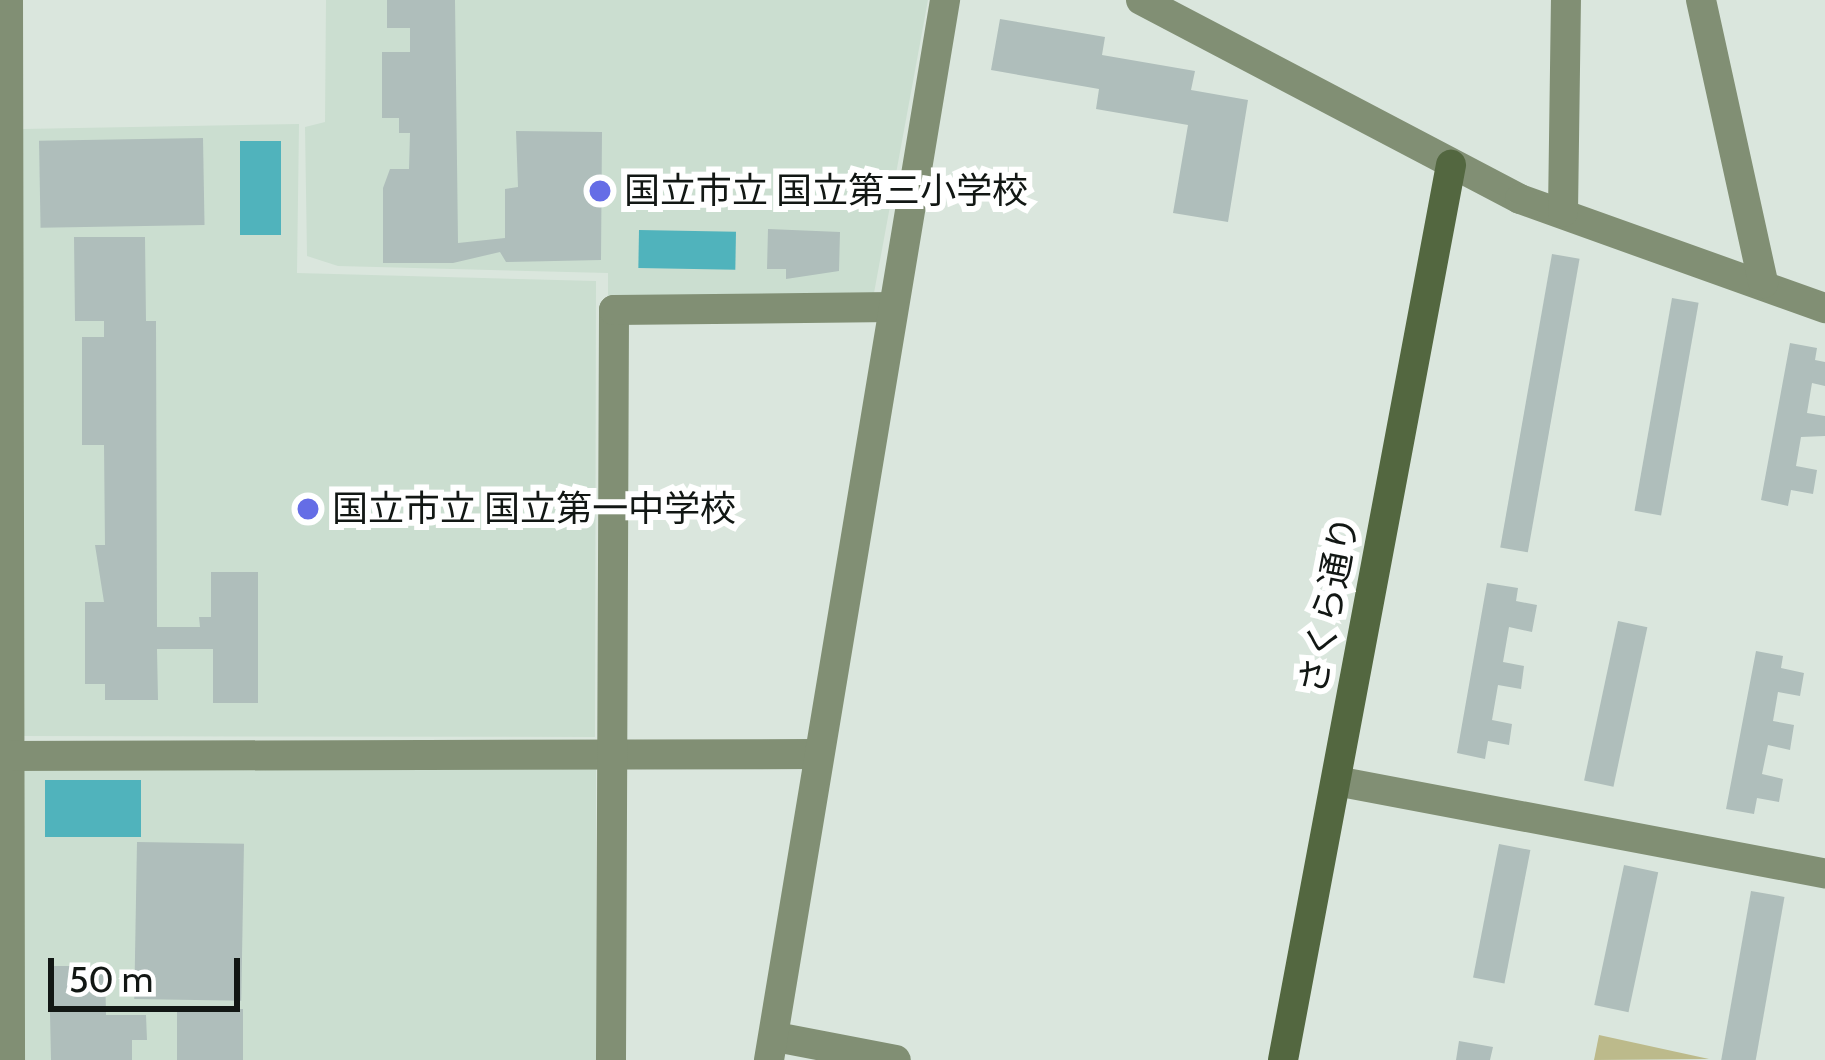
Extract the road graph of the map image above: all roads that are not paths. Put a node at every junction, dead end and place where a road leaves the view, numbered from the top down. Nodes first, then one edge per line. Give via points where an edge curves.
1 (8, 0) edge
2 (945, 0) edge
3 (1142, 0) edge
4 (1566, 0) edge
5 (1701, 0) edge
6 (1451, 165) junction
7 (1563, 212) junction
8 (1763, 283) junction
9 (893, 307) junction
10 (1825, 308) edge
11 (816, 754) junction
12 (610, 755) junction
13 (4, 756) edge
14 (1336, 782) junction
15 (1825, 873) edge
16 (772, 1048) edge
17 (10, 1060) edge
18 (611, 1060) edge
19 (896, 1060) edge
20 (1283, 1060) edge

1 - 13 street
2 - 9 street
3 - 6 street
4 - 7 street
5 - 8 street
6 - 7 street
6 - 14 street, さくら通り
7 - 8 street
8 - 10 street
9 - 11 street
9 - 12 street via 614,310
11 - 12 street
11 - 16 street
12 - 13 street
12 - 18 street
13 - 17 street
14 - 15 street
14 - 20 street, さくら通り
16 - 19 street

